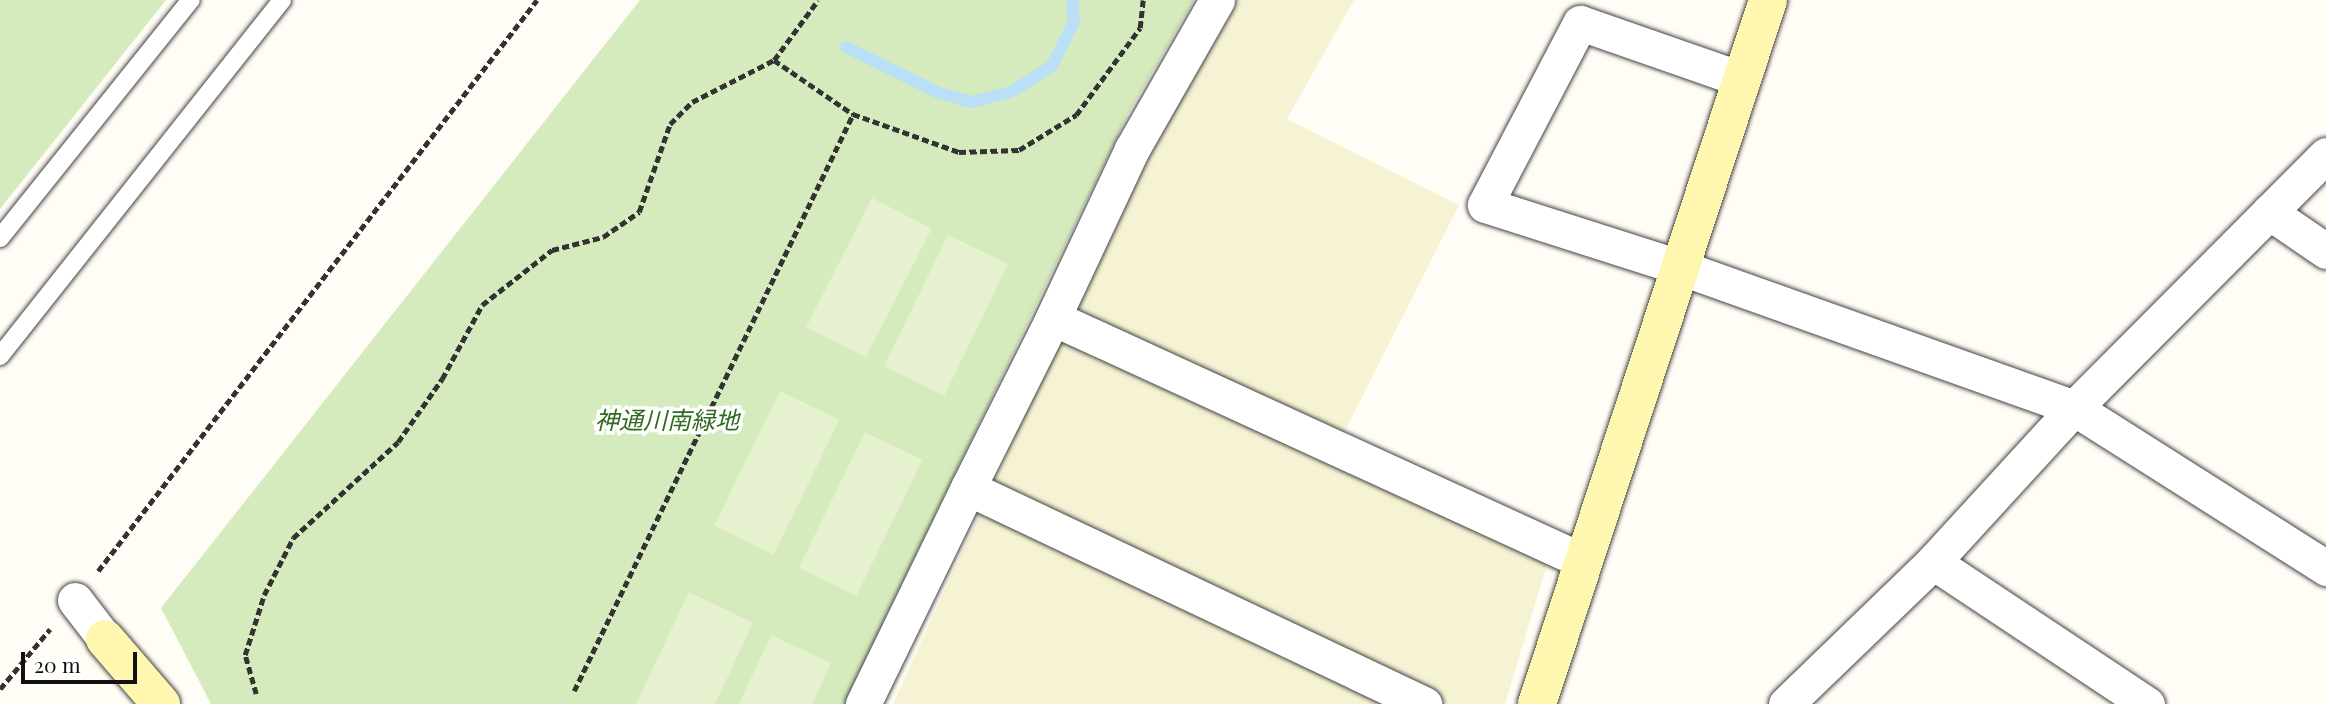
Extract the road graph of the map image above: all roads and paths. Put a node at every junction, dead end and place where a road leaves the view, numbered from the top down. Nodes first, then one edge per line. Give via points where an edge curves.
1 (191, 0) edge
2 (282, 0) edge
3 (537, 0) edge
4 (818, 0) edge
5 (1143, 0) edge
6 (1217, 0) edge
7 (1768, 0) edge
8 (774, 60) junction
9 (1741, 79) junction
10 (853, 114) junction
11 (2326, 155) edge
12 (2269, 212) junction
13 (0, 238) edge
14 (2326, 251) edge
15 (1679, 267) junction
16 (1053, 318) junction
17 (0, 356) edge
18 (2074, 408) junction
19 (968, 488) junction
20 (1583, 561) junction
21 (1933, 562) junction
22 (2326, 568) edge
23 (75, 600) junction
24 (105, 639) joint
25 (0, 689) edge
26 (574, 691) dead end
27 (256, 694) dead end
28 (161, 704) edge
29 (862, 704) edge
30 (1424, 704) edge
31 (1537, 704) edge
32 (1786, 704) edge
33 (2147, 704) edge

1 - 13 lane
2 - 17 lane
3 - 23 path
4 - 8 path
5 - 10 path via 1140,28 1076,115 1019,149 959,152
6 - 16 street via 1132,149
7 - 9 street
8 - 10 path
8 - 27 path via 692,102 670,124 639,212 603,237 552,250 482,305 442,379 398,442 293,538 264,595 245,655
9 - 15 street
9 - 15 street via 1580,23 1485,205
10 - 26 path
11 - 12 street
12 - 14 street
12 - 18 street
15 - 18 street
15 - 20 street
16 - 19 street
16 - 20 street
18 - 21 street
18 - 22 street
19 - 29 street
19 - 30 street
20 - 31 street
21 - 32 street
21 - 33 street
23 - 24 street
23 - 25 path
24 - 28 street

